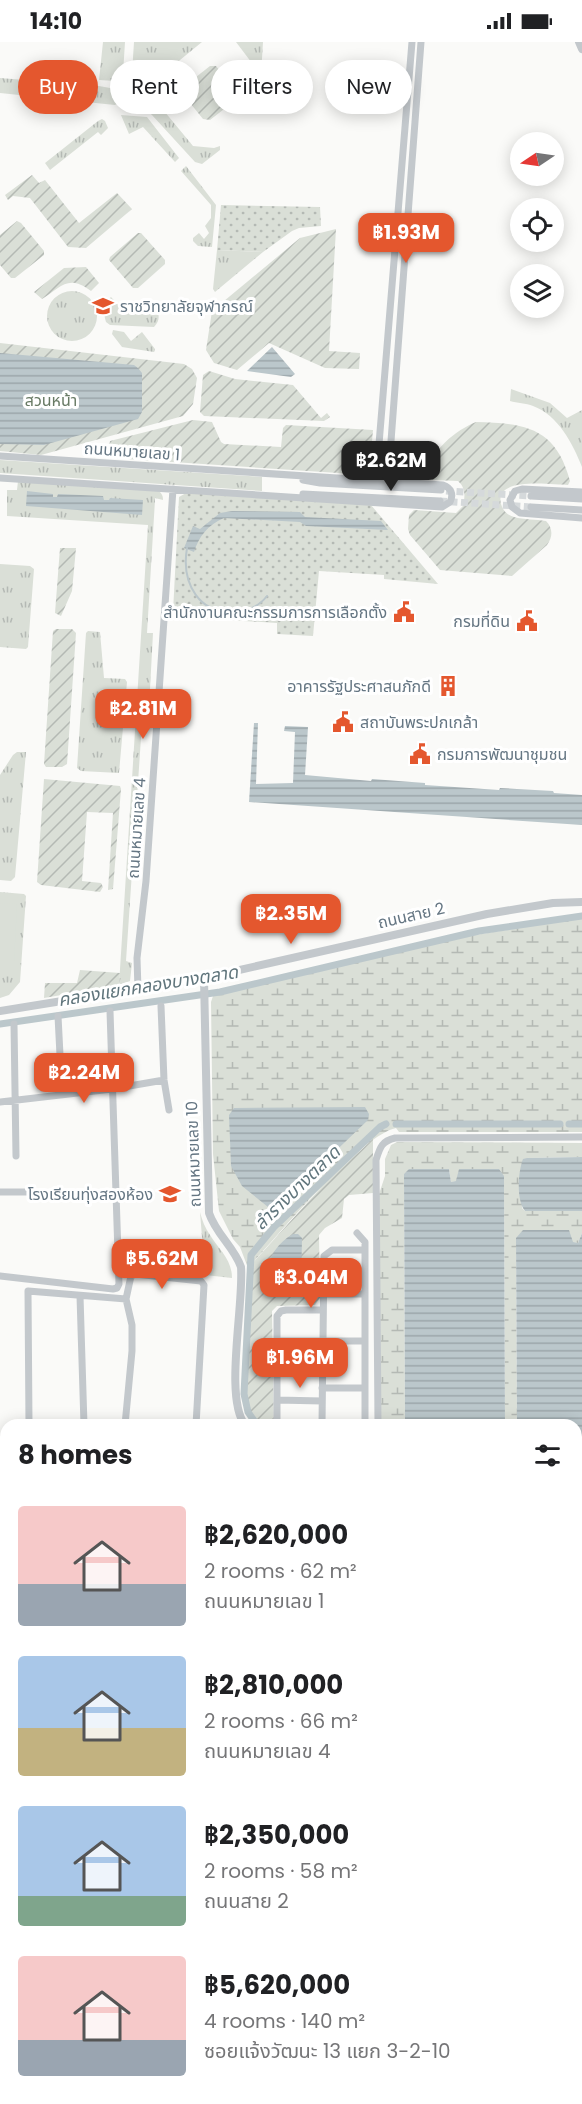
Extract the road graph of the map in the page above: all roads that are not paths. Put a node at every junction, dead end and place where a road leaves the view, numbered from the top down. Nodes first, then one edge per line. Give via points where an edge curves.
1 (412, 42) edge
2 (421, 42) edge
3 (579, 42) edge
4 (582, 49) edge
5 (379, 444) junction
6 (390, 450) junction
7 (0, 456) edge
8 (262, 473) junction
9 (0, 478) edge
10 (378, 481) junction
11 (388, 481) junction
12 (173, 489) junction
13 (441, 490) tunnel mouth
14 (582, 492) edge
15 (261, 495) junction
16 (531, 496) tunnel mouth
17 (582, 499) edge
18 (440, 501) tunnel mouth
19 (531, 507) tunnel mouth
20 (582, 510) edge
21 (582, 518) edge
22 (582, 902) edge
23 (204, 978) junction
24 (138, 990) junction
25 (161, 1006) dead end
26 (0, 1011) edge
27 (110, 1011) dead end
28 (58, 1016) dead end
29 (14, 1024) dead end
30 (164, 1080) junction
31 (112, 1089) junction
32 (62, 1094) junction
33 (14, 1101) junction
34 (0, 1102) edge
35 (169, 1110) dead end
36 (582, 1137) edge
37 (16, 1155) dead end
38 (0, 1192) edge
39 (36, 1192) dead end
40 (357, 1233) dead end
41 (365, 1250) junction
42 (0, 1276) edge
43 (324, 1294) junction
44 (365, 1294) junction
45 (80, 1296) junction
46 (126, 1299) junction
47 (323, 1310) junction
48 (277, 1341) junction
49 (323, 1341) junction
50 (365, 1341) junction
51 (277, 1371) junction
52 (322, 1371) junction
53 (365, 1388) junction
54 (322, 1389) junction
55 (277, 1400) junction
56 (322, 1401) junction
57 (29, 1419) edge
58 (84, 1419) edge
59 (126, 1419) edge
60 (196, 1419) edge
61 (240, 1419) edge
62 (277, 1419) edge
63 (322, 1419) edge
64 (365, 1419) edge
65 (378, 1419) edge

1 - 5 street
2 - 6 street
3 - 4 street
5 - 6 street via 383,454
5 - 10 street via 383,466
6 - 11 street
7 - 8 street, ถนนหมายเลข 1
8 - 10 street, ถนนหมายเลข 1
8 - 13 street, ถนนหมายเลข 1 via 320,483
9 - 12 street
10 - 11 street, ถนนหมายเลข 1
11 - 15 street, ถนนหมายเลข 1 via 446,486 452,492 450,502 442,507
12 - 15 street
12 - 24 street, ถนนหมายเลข 4 via 137,958
14 - 21 street via 522,489 511,497 516,512
15 - 18 street
16 - 17 street
19 - 20 street
22 - 23 street, ถนนสาย 2 via 487,914
23 - 24 street, ถนนสาย 2
23 - 61 street, ถนนหมายเลข 10 via 209,1213 241,1267 234,1394
24 - 26 street, ถนนสาย 2
25 - 30 street
27 - 31 street
28 - 32 street
29 - 33 street
30 - 31 street
30 - 35 street
31 - 32 street
31 - 42 street via 117,1288
32 - 33 street
33 - 34 street
33 - 37 street
36 - 65 street via 395,1138 381,1145 376,1160
38 - 39 street
40 - 41 street via 365,1242
41 - 43 street via 326,1253
41 - 44 street
43 - 44 street
43 - 47 street
44 - 50 street
45 - 46 street
45 - 57 street via 28,1291
45 - 58 street
46 - 59 street via 132,1351
46 - 60 street via 129,1280 135,1274 201,1281 204,1285
47 - 48 street via 282,1311 277,1318
47 - 49 street
48 - 49 street
48 - 51 street
49 - 50 street
49 - 52 street
50 - 53 street
51 - 52 street
51 - 55 street
52 - 54 street
53 - 54 street
53 - 64 street
54 - 56 street
55 - 56 street
55 - 62 street
56 - 63 street

